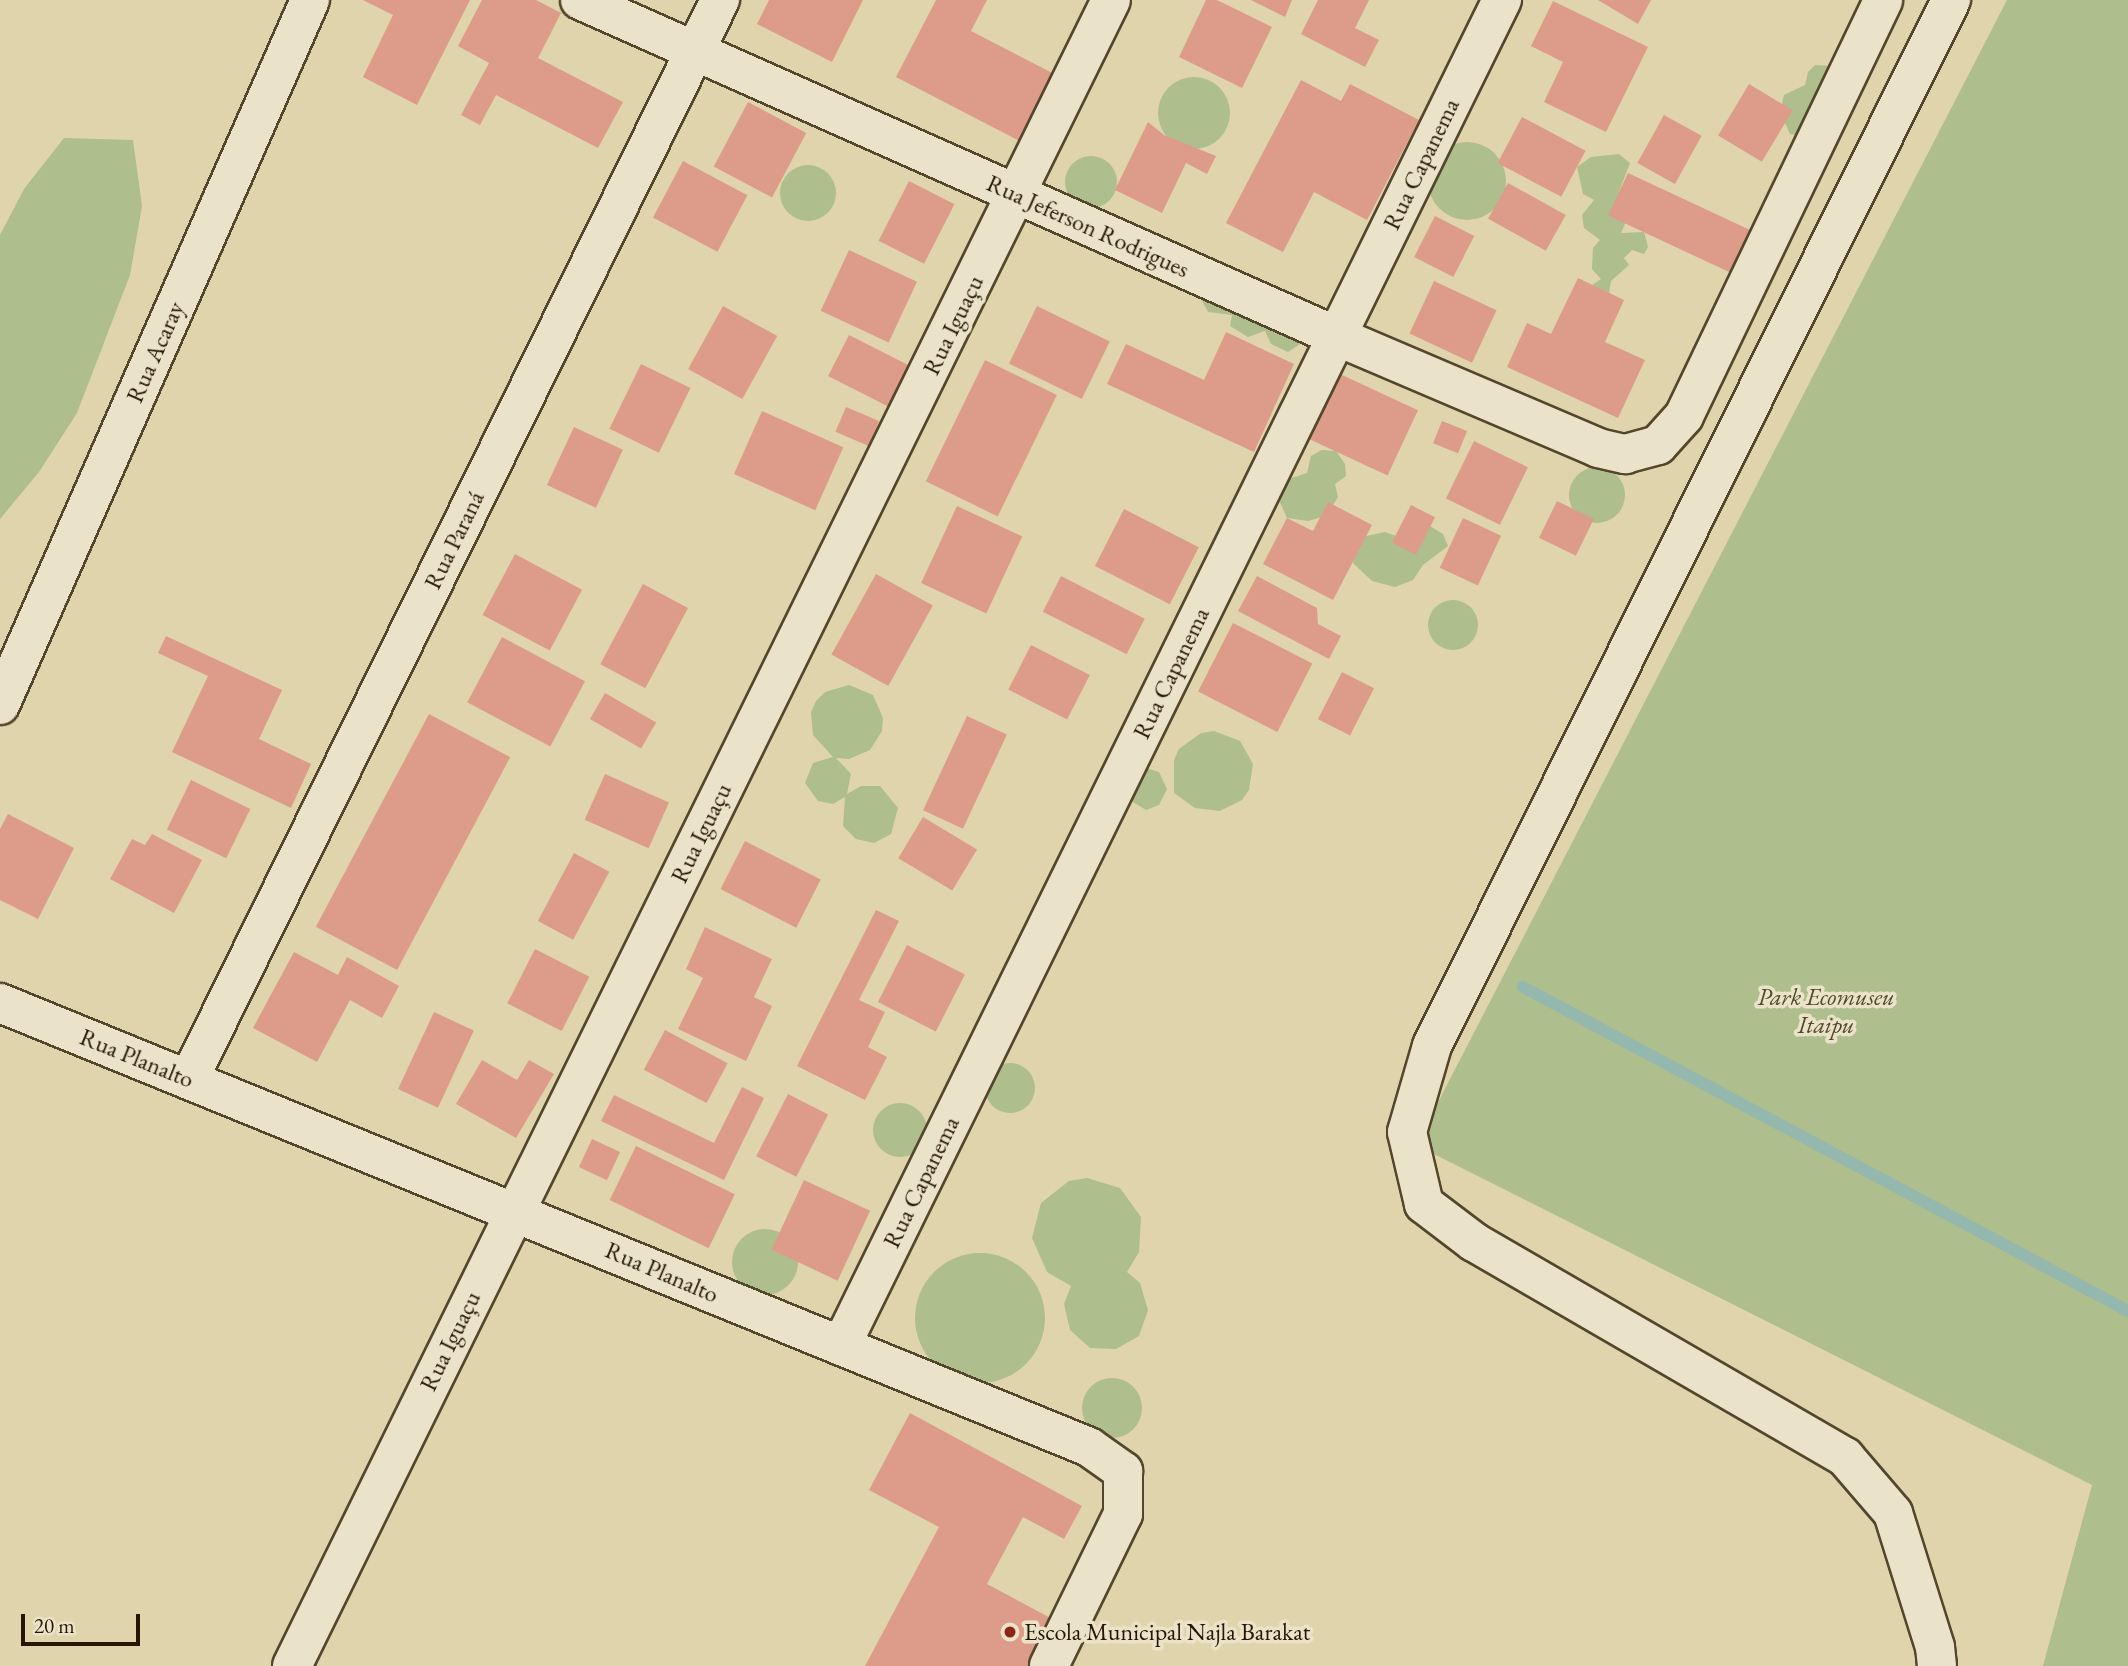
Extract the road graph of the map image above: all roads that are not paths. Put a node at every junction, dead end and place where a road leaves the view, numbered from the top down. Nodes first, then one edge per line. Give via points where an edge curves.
1 (310, 0) edge
2 (580, 0) edge
3 (720, 0) edge
4 (1111, 0) edge
5 (1502, 0) edge
6 (1883, 0) edge
7 (1951, 0) edge
8 (696, 51) junction
9 (1018, 195) junction
10 (1336, 336) junction
11 (0, 705) edge
12 (0, 1003) edge
13 (188, 1079) junction
14 (514, 1210) junction
15 (841, 1346) junction
16 (292, 1666) edge
17 (1049, 1666) edge
18 (1937, 1666) edge

1 - 11 street, Rua Acaray
2 - 8 street, Rua Jeferson Rodrigues
3 - 8 street, Rua Paraná
4 - 9 street, Rua Iguaçu
5 - 10 street, Rua Capanema
6 - 10 street, Rua Jeferson Rodrigues via 1684,416 1658,445 1625,454 1598,448
7 - 18 street via 1432,1046 1407,1132 1424,1204 1474,1242 1845,1457 1893,1513
8 - 9 street, Rua Jeferson Rodrigues
8 - 13 street, Rua Paraná
9 - 10 street, Rua Jeferson Rodrigues
9 - 14 street, Rua Iguaçu
10 - 15 street, Rua Capanema
12 - 13 street, Rua Planalto
13 - 14 street, Rua Planalto
14 - 15 street, Rua Planalto
14 - 16 street, Rua Iguaçu
15 - 17 street, Rua Planalto via 1089,1447 1122,1471 1123,1514

